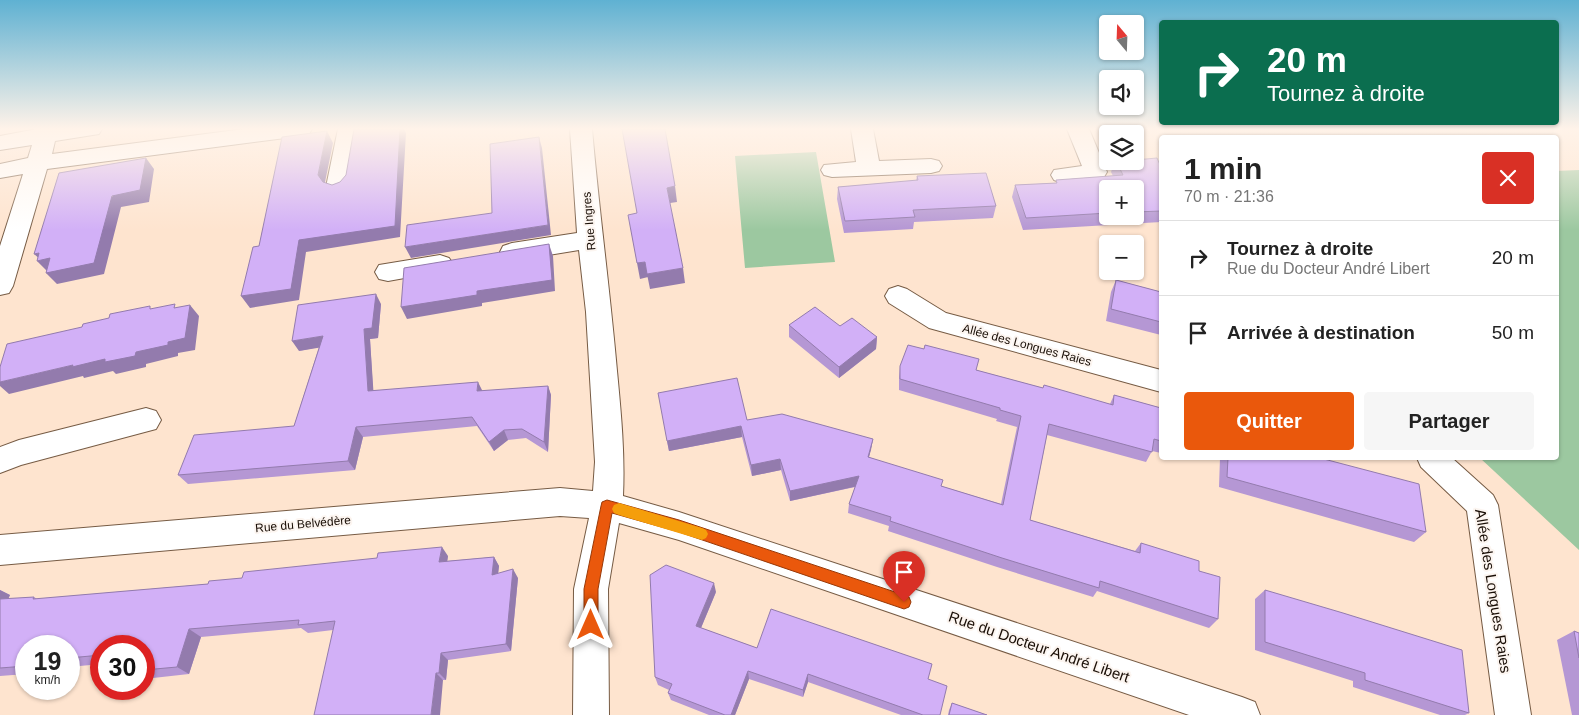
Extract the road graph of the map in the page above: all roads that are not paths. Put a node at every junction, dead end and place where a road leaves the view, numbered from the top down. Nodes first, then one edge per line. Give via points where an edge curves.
1 (43, 162) edge
2 (343, 162) edge
3 (584, 162) edge
4 (868, 162) edge
5 (1092, 162) edge
6 (38, 163) junction
7 (931, 166) dead end
8 (869, 169) junction
9 (0, 170) edge
10 (832, 170) dead end
11 (1062, 175) dead end
12 (338, 187) edge
13 (590, 240) junction
14 (494, 255) edge
15 (465, 260) edge
16 (388, 272) dead end
17 (0, 286) edge
18 (898, 296) dead end
19 (1159, 380) edge
20 (146, 420) dead end
21 (0, 460) edge
22 (1434, 460) edge
23 (607, 506) junction
24 (0, 550) edge
25 (591, 715) edge
26 (1242, 715) edge
27 (1513, 715) edge

1 - 6 street
2 - 12 street
3 - 13 street, Rue Ingres
4 - 8 street
5 - 11 street via 1096,172
6 - 9 street
6 - 17 street
7 - 8 street
8 - 10 street
13 - 14 street
13 - 23 street, Rue Ingres via 599,312 610,462
15 - 16 street
18 - 19 street, Allée des Longues Raies via 938,320
20 - 21 street via 19,452
22 - 27 street, Allée des Longues Raies via 1482,505
23 - 24 street, Rue du Belvédère via 560,502
23 - 25 street, Rue Ingres via 591,589
23 - 26 street, Rue du Docteur André Libert via 679,526

